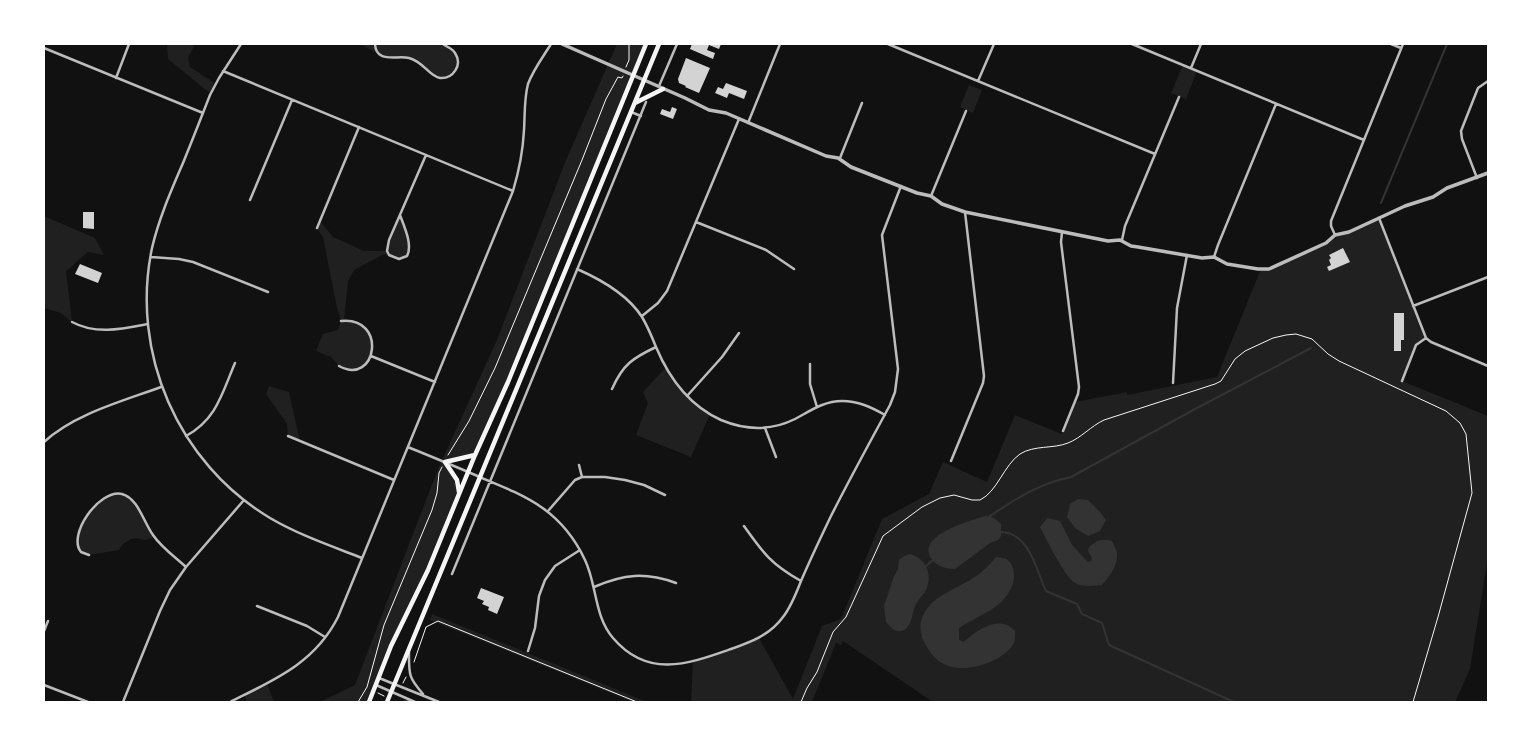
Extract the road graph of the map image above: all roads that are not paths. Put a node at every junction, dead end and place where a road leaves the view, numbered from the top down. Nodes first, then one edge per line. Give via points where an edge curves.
1 (129, 44) edge
2 (241, 44) edge
3 (375, 44) edge
4 (443, 44) edge
5 (551, 44) edge
6 (562, 44) edge
7 (646, 44) edge
8 (659, 44) edge
9 (677, 44) edge
10 (780, 44) edge
11 (888, 44) edge
12 (994, 44) edge
13 (1132, 44) edge
14 (1201, 44) edge
15 (1391, 44) edge
16 (1403, 44) edge
17 (569, 46) edge
18 (44, 48) edge
19 (1401, 48) junction
20 (1191, 68) junction
21 (223, 72) junction
22 (632, 75) junction
23 (116, 78) junction
24 (644, 81) junction
25 (1488, 81) edge
26 (978, 82) junction
27 (661, 88) junction
28 (1179, 98) dead end
29 (292, 100) junction
30 (646, 102) dead end
31 (635, 103) junction
32 (862, 103) dead end
33 (1276, 104) junction
34 (966, 111) dead end
35 (631, 112) junction
36 (203, 113) junction
37 (640, 116) junction
38 (739, 119) junction
39 (748, 123) junction
40 (359, 127) junction
41 (1364, 140) junction
42 (1155, 154) junction
43 (426, 155) junction
44 (840, 158) junction
45 (1488, 174) edge
46 (1477, 178) junction
47 (901, 186) junction
48 (513, 191) junction
49 (932, 196) junction
50 (250, 200) dead end
51 (964, 212) junction
52 (400, 215) junction
53 (1379, 218) junction
54 (696, 222) junction
55 (317, 228) dead end
56 (1062, 232) junction
57 (1335, 235) junction
58 (1122, 240) junction
59 (1187, 255) junction
60 (151, 257) junction
61 (1214, 257) junction
62 (794, 269) dead end
63 (577, 270) junction
64 (1488, 276) edge
65 (268, 292) dead end
66 (1413, 306) junction
67 (642, 316) junction
68 (341, 321) dead end
69 (72, 322) dead end
70 (148, 324) junction
71 (738, 333) dead end
72 (1426, 338) junction
73 (656, 347) junction
74 (371, 356) junction
75 (235, 363) dead end
76 (810, 364) dead end
77 (339, 366) dead end
78 (1488, 366) edge
79 (1402, 381) dead end
80 (435, 382) junction
81 (1173, 383) dead end
82 (162, 387) junction
83 (612, 389) dead end
84 (687, 396) junction
85 (817, 407) junction
86 (885, 415) junction
87 (765, 428) junction
88 (1063, 431) dead end
89 (186, 436) junction
90 (288, 436) dead end
91 (44, 440) edge
92 (408, 447) junction
93 (475, 456) junction
94 (776, 457) dead end
95 (951, 461) dead end
96 (444, 462) junction
97 (579, 465) dead end
98 (468, 472) junction
99 (480, 477) junction
100 (582, 477) junction
101 (394, 480) junction
102 (490, 481) junction
103 (459, 493) junction
104 (665, 495) dead end
105 (244, 500) junction
106 (548, 511) junction
107 (744, 526) dead end
108 (580, 550) junction
109 (89, 555) dead end
110 (362, 558) junction
111 (186, 567) junction
112 (452, 574) dead end
113 (801, 581) junction
114 (676, 583) dead end
115 (594, 586) junction
116 (257, 606) dead end
117 (48, 621) dead end
118 (44, 631) edge
119 (325, 637) junction
120 (410, 647) junction
121 (528, 652) dead end
122 (379, 678) junction
123 (394, 684) junction
124 (44, 685) edge
125 (376, 685) junction
126 (391, 692) junction
127 (424, 695) junction
128 (414, 701) edge
129 (88, 702) edge
130 (122, 702) edge
131 (230, 702) edge
132 (369, 702) edge
133 (387, 702) edge
134 (406, 702) edge
135 (439, 702) edge

1 - 23 street
2 - 21 street
3 - 4 street via 377,52 383,57 411,59 441,78 453,74 458,64 454,51
5 - 48 street via 528,86 523,141
6 - 17 street
7 - 22 main road
8 - 24 main road
9 - 27 street
10 - 39 street
11 - 26 street
12 - 26 street
13 - 20 street
14 - 20 street
15 - 19 street
16 - 19 street
17 - 22 street
18 - 23 street
19 - 41 street
20 - 33 street
21 - 29 street
21 - 36 street
22 - 24 street
22 - 93 main road via 521,353
23 - 36 street
24 - 27 street
24 - 31 main road
25 - 46 street via 1478,88 1461,131
26 - 42 street
27 - 31 main road
27 - 38 street via 708,110 726,113
28 - 42 street
29 - 40 street
29 - 50 street
30 - 37 street
31 - 35 main road
32 - 44 street
33 - 41 street
33 - 61 street
34 - 49 street
35 - 37 street
35 - 99 main road
36 - 60 street via 160,218
37 - 63 street
38 - 39 street
38 - 54 street
39 - 44 street via 829,157
40 - 43 street
40 - 55 street
41 - 57 street via 1331,220
42 - 58 street via 1125,226
43 - 48 street
43 - 52 street
44 - 47 street via 848,166
45 - 46 street
46 - 53 street via 1447,188 1433,197
47 - 49 street via 919,194
47 - 86 street via 882,235 898,369 896,392
48 - 80 street
49 - 51 street via 942,204
51 - 56 street
51 - 95 street via 984,376
52 - 52 street via 409,249 407,256 399,259 390,257 387,251
53 - 57 street via 1349,232
53 - 66 street
54 - 62 street via 766,250
54 - 67 street via 667,291 658,303
56 - 58 street via 1108,241
56 - 88 street via 1061,242 1079,387
57 - 61 street via 1326,243 1269,269 1227,264
58 - 59 street via 1134,246
59 - 61 street
59 - 81 street via 1177,308
60 - 65 street via 193,262
60 - 70 street via 147,283
63 - 67 street via 610,286
63 - 102 street
64 - 66 street
66 - 72 street
67 - 73 street
68 - 74 street via 355,322 365,328 373,347
69 - 70 street via 85,328 100,330
70 - 82 street via 153,358
71 - 84 street via 722,357
72 - 78 street
72 - 79 street via 1416,345
73 - 83 street via 626,366 618,375
73 - 84 street via 670,374
74 - 77 street via 361,368 346,370
74 - 80 street
75 - 89 street via 213,413 201,426
76 - 85 street via 810,384
80 - 92 street
82 - 89 street via 172,412
82 - 91 street via 84,416
84 - 87 street via 705,411 727,422 744,427
85 - 86 street via 837,401 849,401 865,405
85 - 87 street via 794,420
86 - 113 street via 830,518
87 - 94 street
89 - 105 street via 209,467
90 - 101 street
92 - 96 street
92 - 101 street
93 - 96 main road
93 - 98 main road
96 - 98 street
96 - 103 main road via 457,480
97 - 100 street
98 - 99 street
98 - 103 main road
99 - 102 street
99 - 120 main road
100 - 104 street via 625,480
100 - 106 street via 575,480
101 - 110 street
102 - 106 street via 524,495
102 - 112 street
103 - 122 main road via 428,570 391,646
105 - 110 street via 287,527
105 - 111 street
106 - 108 street via 568,531
107 - 113 street via 769,559
108 - 115 street
108 - 121 street via 556,566 545,580 539,596
109 - 111 street via 81,552 78,546 79,533 86,519 101,500 111,494 120,494 134,502 154,537
110 - 119 street via 338,617
111 - 130 street via 165,600
113 - 115 street via 783,618 764,635 719,653 678,665 646,661 630,654 619,644 601,619
114 - 115 street via 654,576 633,576
116 - 119 street via 307,626
117 - 118 street
119 - 131 street via 294,668
120 - 123 main road
120 - 127 street via 409,673
122 - 123 street
122 - 125 main road
123 - 126 main road
123 - 127 street
124 - 129 street
125 - 126 street
125 - 132 main road
126 - 128 street
126 - 133 main road
127 - 135 street
128 - 134 street

